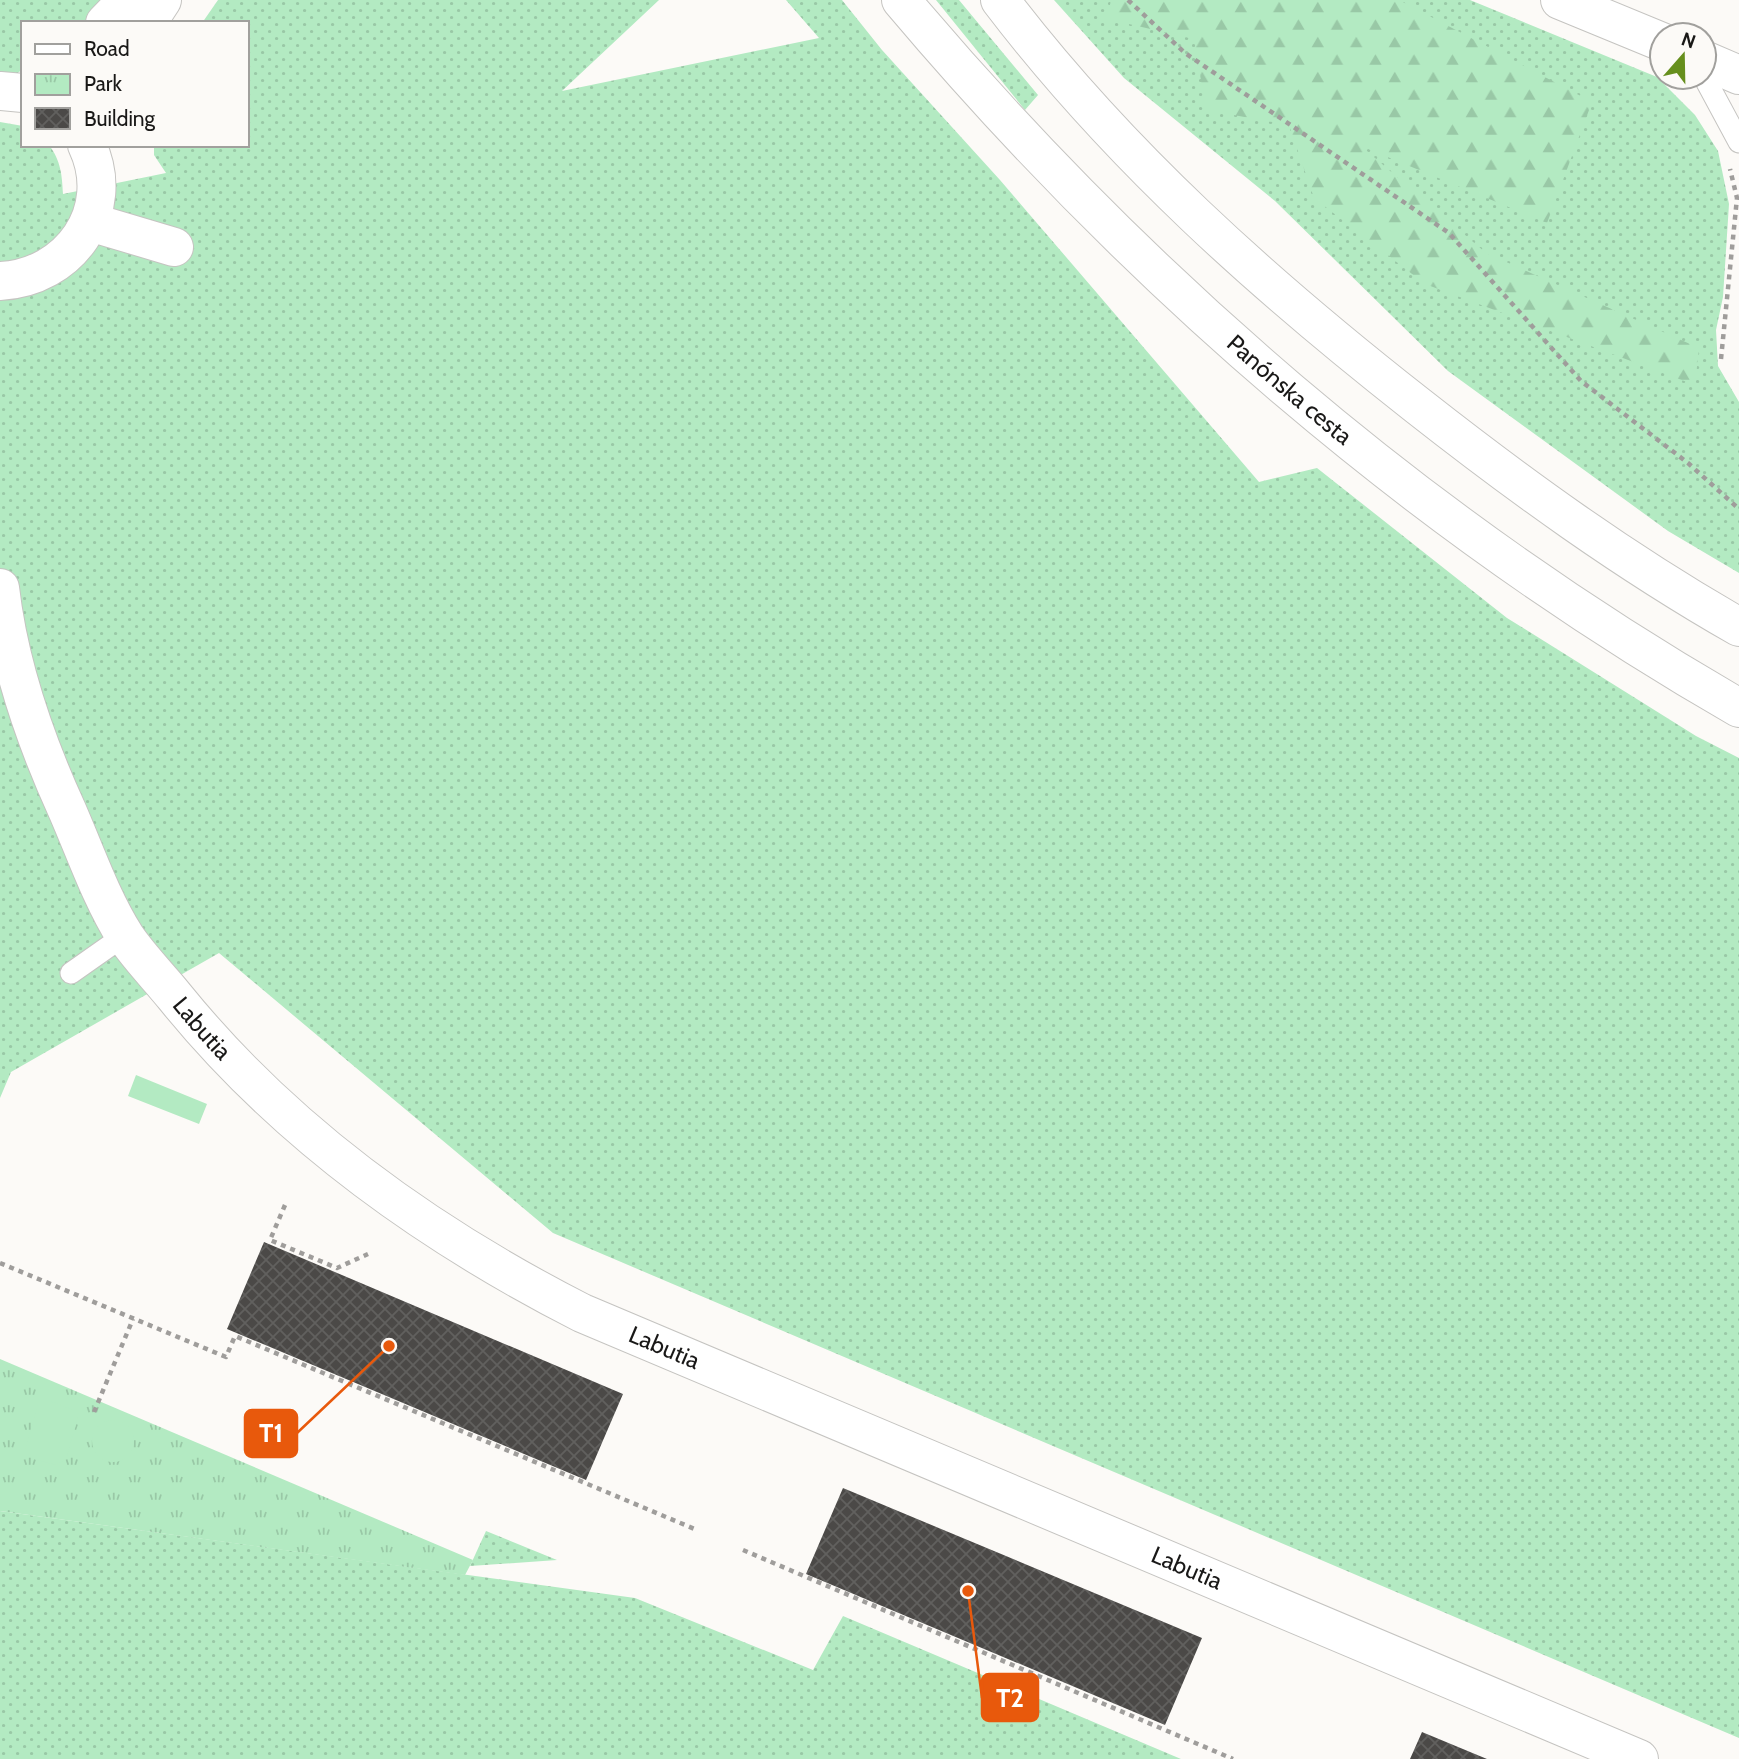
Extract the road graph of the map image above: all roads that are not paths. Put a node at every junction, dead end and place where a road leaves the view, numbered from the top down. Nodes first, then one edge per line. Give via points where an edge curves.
1 (127, 0) edge
2 (162, 0) edge
3 (901, 0) edge
4 (1000, 0) edge
5 (1560, 0) edge
6 (107, 21) edge
7 (148, 21) edge
8 (1648, 36) edge
9 (1718, 66) edge
10 (1739, 75) edge
11 (0, 91) edge
12 (1712, 91) edge
13 (21, 93) edge
14 (1739, 142) edge
15 (89, 147) edge
16 (90, 222) junction
17 (174, 247) dead end
18 (0, 281) edge
19 (0, 589) edge
20 (1739, 627) edge
21 (1739, 708) edge
22 (125, 935) junction
23 (71, 973) dead end
24 (1639, 1759) edge

1 - 6 street
2 - 7 street
3 - 21 street, Panónska cesta via 1047,166 1250,358 1464,530 1579,610
4 - 20 street via 1043,57 1120,142 1328,335 1561,515
5 - 8 street
9 - 10 street
11 - 13 street
12 - 14 lane
15 - 16 street via 97,177 97,200
16 - 17 street
16 - 18 street via 79,243 61,261 41,274
19 - 22 street, Labutia via 36,741
22 - 23 lane
22 - 24 street, Labutia via 191,1017 267,1099 400,1205 530,1287 950,1471

